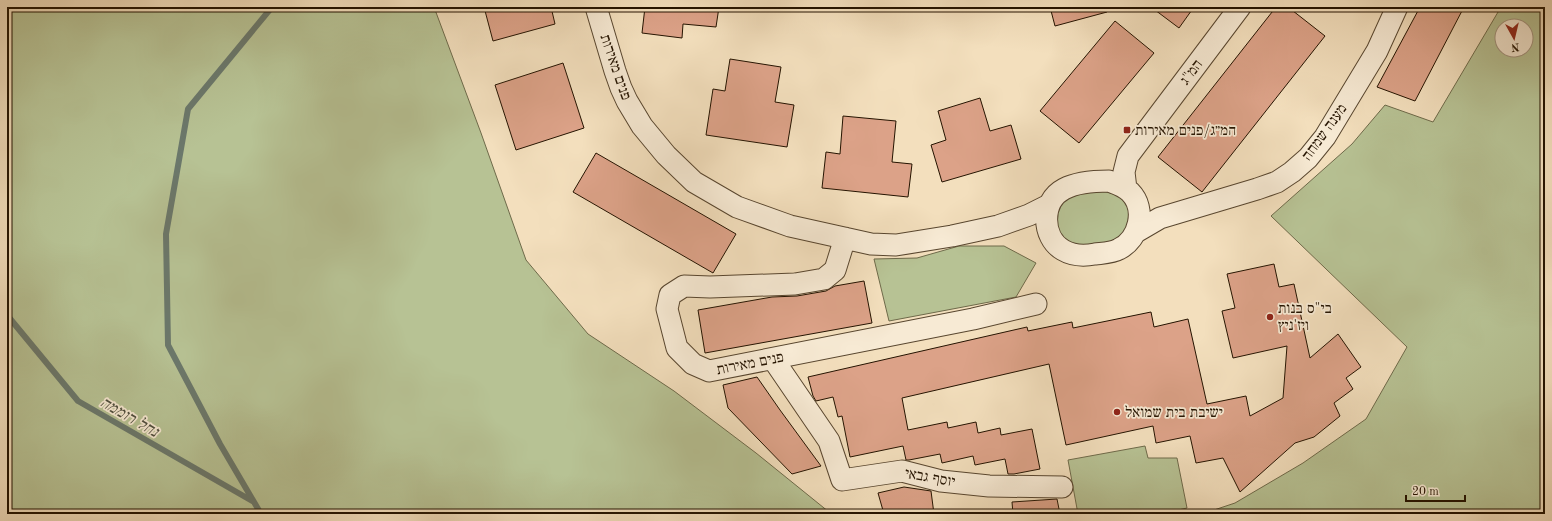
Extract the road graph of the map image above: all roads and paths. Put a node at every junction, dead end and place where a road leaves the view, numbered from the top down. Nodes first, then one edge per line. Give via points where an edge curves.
1 (596, 7) edge
2 (1240, 7) edge
3 (1397, 7) edge
4 (1142, 136) junction
5 (1090, 182) junction
6 (1130, 194) junction
7 (1049, 205) junction
8 (1182, 212) junction
9 (998, 226) junction
10 (1136, 232) junction
11 (845, 238) junction
12 (1053, 241) junction
13 (1036, 304) dead end
14 (773, 359) junction
15 (1062, 486) dead end

1 - 11 street, פנים מאירות via 615,71 627,101 666,155 694,182 738,207 790,226
2 - 4 street, המ"ג
3 - 8 street, מענה שמחה via 1377,51 1325,137 1308,158 1277,182
4 - 5 street, המ"ג
4 - 6 street, המ"ג via 1125,164 1124,179
5 - 6 street via 1109,181 1121,185
5 - 7 street via 1063,189
6 - 8 street, מענה שמחה via 1143,204 1154,208
6 - 10 street via 1138,207 1139,220
7 - 9 street, פנים מאירות
7 - 12 street via 1047,230
8 - 10 street, מענה שמחה via 1160,218
9 - 11 street, פנים מאירות via 946,238 896,245 871,244
9 - 12 street, פנים מאירות via 1016,228
10 - 12 street via 1129,242 1107,253 1073,254 1062,250
11 - 14 street, פנים מאירות via 835,270 824,279 795,284 684,286 670,295 667,309 677,348 693,364 709,371
13 - 14 street, פנים מאירות
14 - 15 street, יוסף גבאי via 829,440 842,480 902,471 941,481 989,486

